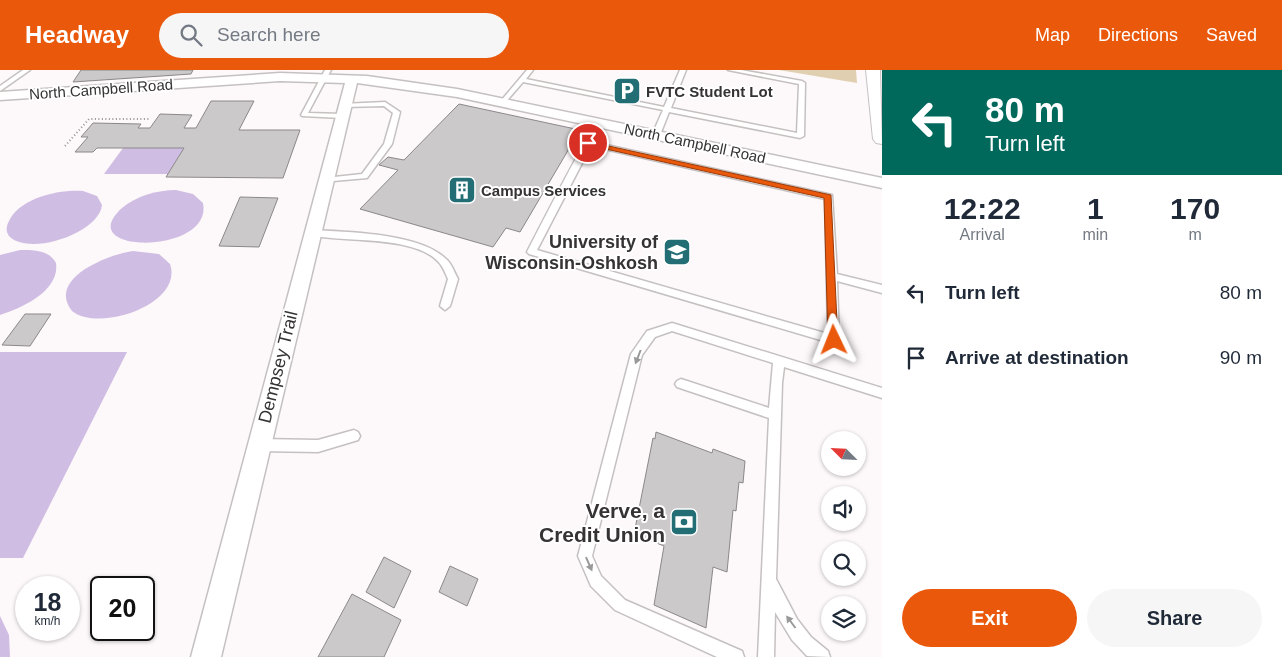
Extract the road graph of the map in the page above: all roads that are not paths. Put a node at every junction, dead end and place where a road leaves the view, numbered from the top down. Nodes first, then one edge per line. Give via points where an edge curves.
1 (27, 70) edge
2 (530, 70) edge
3 (682, 70) edge
4 (731, 70) edge
5 (873, 70) edge
6 (327, 74) edge
7 (352, 79) junction
8 (522, 80) junction
9 (0, 89) edge
10 (0, 96) edge
11 (502, 103) junction
12 (666, 109) junction
13 (343, 110) junction
14 (599, 122) junction
15 (656, 135) junction
16 (882, 139) edge
17 (588, 143) junction
18 (325, 180) junction
19 (882, 183) edge
20 (312, 233) junction
21 (831, 276) junction
22 (882, 289) edge
23 (445, 306) dead end
24 (779, 361) junction
25 (680, 384) dead end
26 (882, 393) edge
27 (776, 415) junction
28 (354, 436) dead end
29 (259, 445) junction
30 (770, 580) junction
31 (206, 657) edge
32 (736, 657) edge
33 (766, 657) edge
34 (822, 657) edge

1 - 9 lane
2 - 8 lane
3 - 12 lane
4 - 12 lane via 802,82 800,136
5 - 16 main road
6 - 7 street, North Campbell Road
6 - 10 street, North Campbell Road
6 - 13 lane via 304,115
7 - 11 street, North Campbell Road via 413,85
7 - 13 street, Dempsey Trail
8 - 11 lane
8 - 12 lane
11 - 14 street, North Campbell Road
12 - 15 lane
13 - 18 street, Dempsey Trail
13 - 18 lane via 385,104 397,112 388,144 364,176
14 - 15 street, North Campbell Road
14 - 17 lane
15 - 19 street, North Campbell Road
17 - 21 lane via 828,197
17 - 21 lane via 532,252 834,340
18 - 20 street, Dempsey Trail
20 - 23 lane via 378,238 424,248 443,261 453,279
20 - 29 street, Dempsey Trail
21 - 22 lane
24 - 26 lane
24 - 27 lane
24 -> 32 lane via 672,327 651,334 638,354 585,556 596,581 620,605
25 - 27 lane
27 - 30 lane
28 - 29 lane via 318,446
29 - 31 street, Dempsey Trail
30 - 33 lane
34 -> 30 lane via 812,650 784,614

